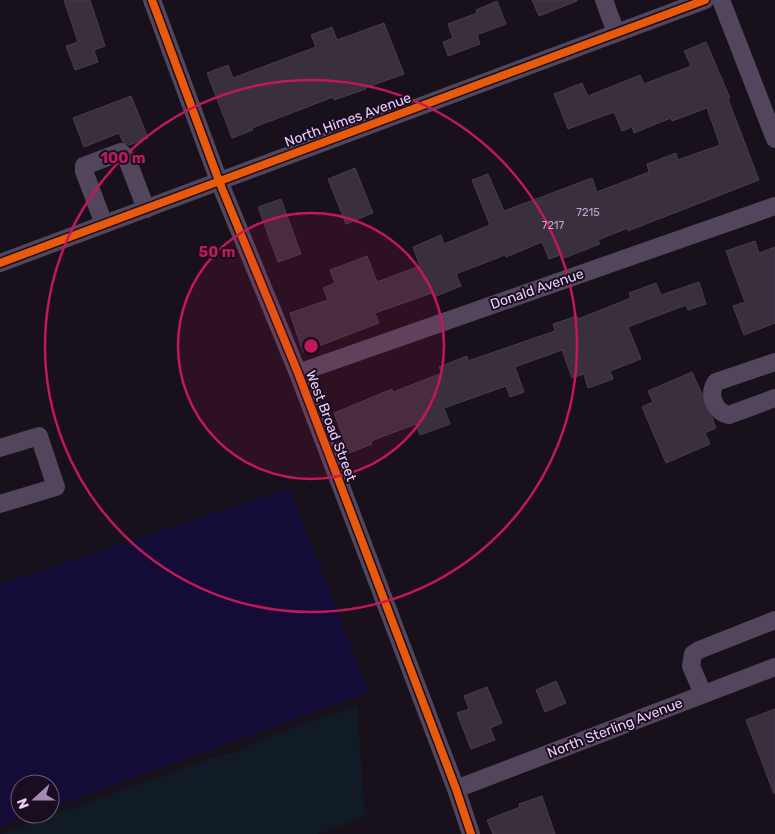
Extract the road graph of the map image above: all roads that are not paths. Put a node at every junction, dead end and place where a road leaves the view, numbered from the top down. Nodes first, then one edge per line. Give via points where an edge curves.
1 (152, 0) edge
2 (604, 0) edge
3 (706, 0) edge
4 (721, 0) edge
5 (616, 33) junction
6 (775, 139) edge
7 (219, 181) junction
8 (775, 206) edge
9 (146, 209) junction
10 (104, 224) junction
11 (0, 263) edge
12 (775, 362) edge
13 (298, 373) junction
14 (775, 398) edge
15 (0, 448) edge
16 (0, 504) edge
17 (775, 620) edge
18 (775, 667) edge
19 (702, 694) junction
20 (456, 789) junction
21 (471, 834) edge

1 - 7 street, West Broad Street
2 - 5 street
3 - 5 street, North Himes Avenue
4 - 6 street
5 - 7 street, North Himes Avenue
7 - 9 street, North Himes Avenue
7 - 13 street, West Broad Street
8 - 13 street, Donald Avenue
9 - 10 street, North Himes Avenue
9 - 10 street via 127,158 121,152 84,166
10 - 11 street, North Himes Avenue
12 - 14 street via 716,382 712,399 718,411 729,415
13 - 20 street, West Broad Street
15 - 16 street via 39,436 56,487
17 - 19 street via 693,654 691,666
18 - 19 street, North Sterling Avenue
19 - 20 street, North Sterling Avenue
20 - 21 street, West Broad Street

